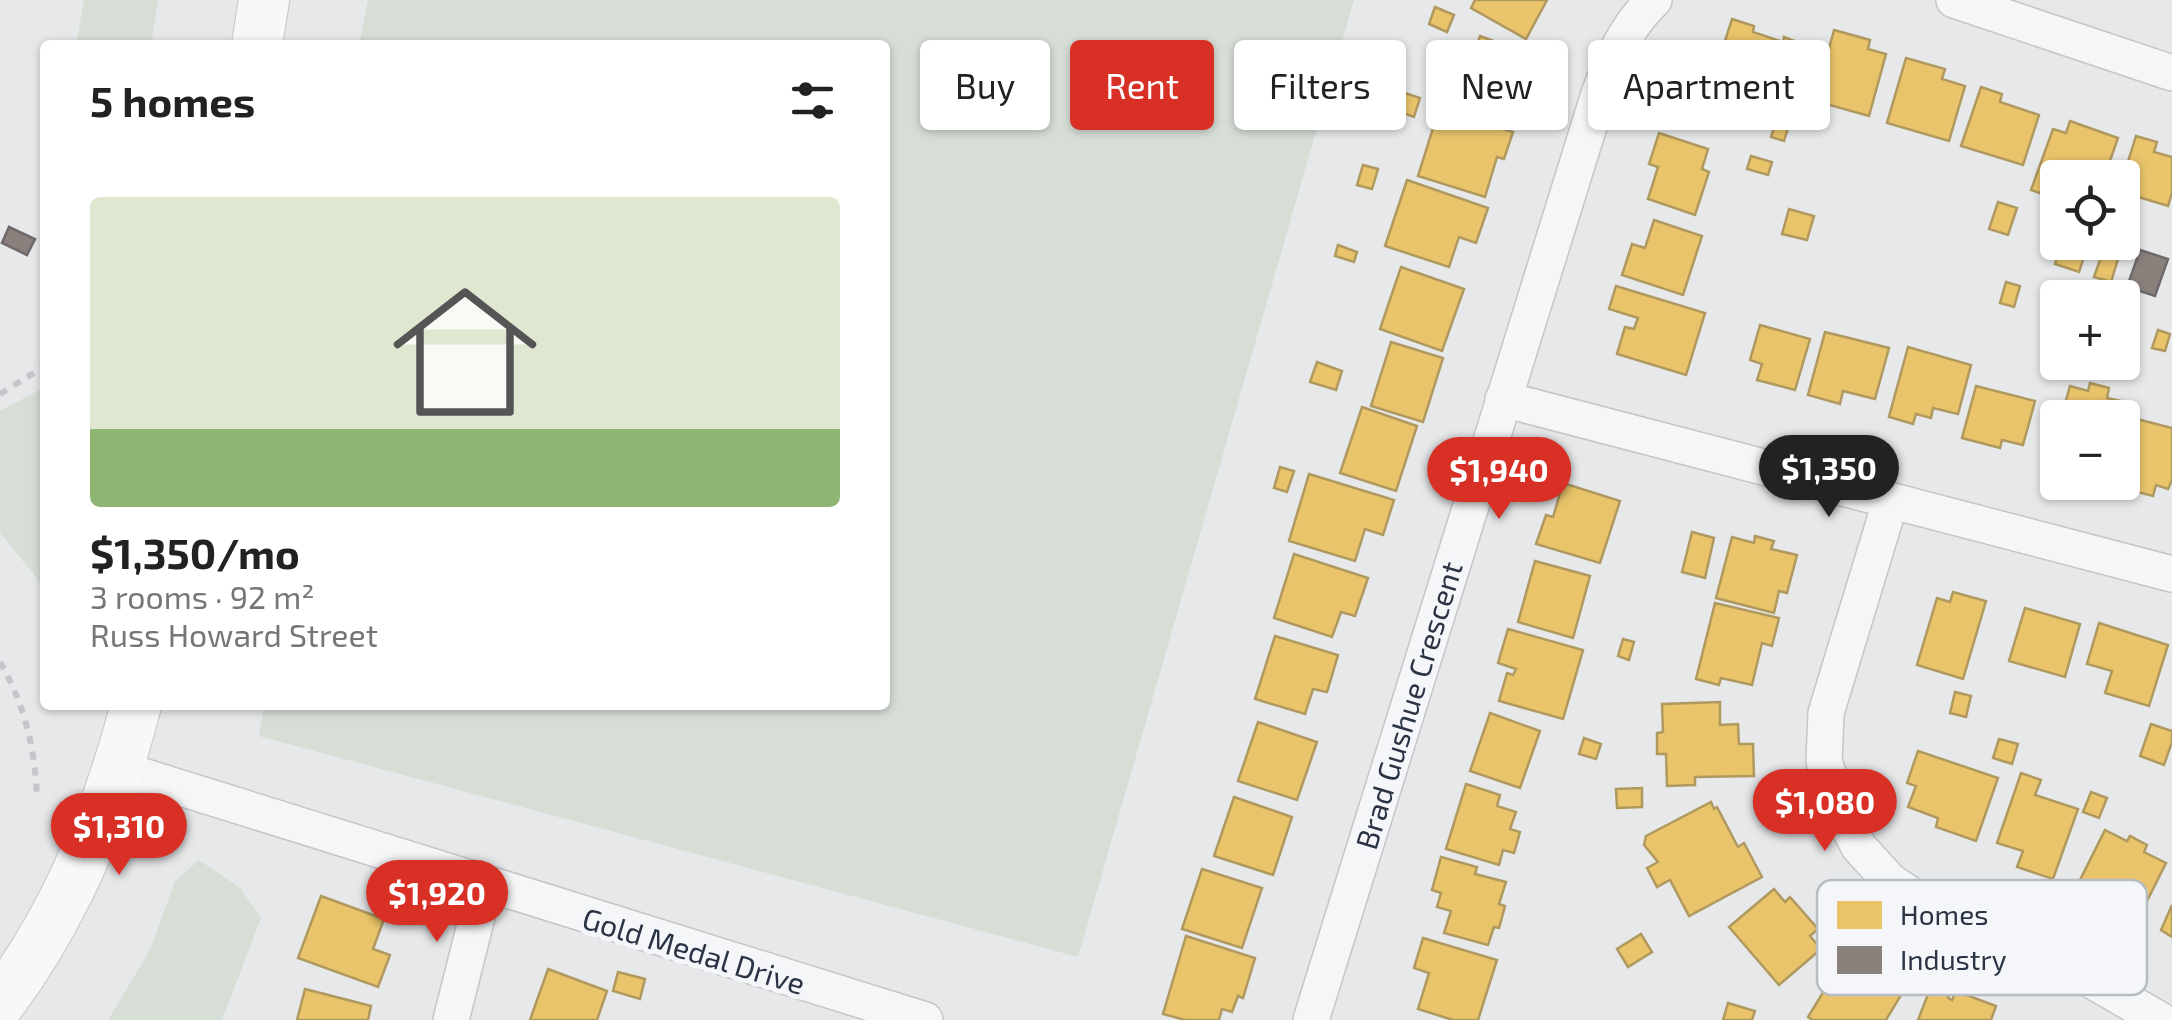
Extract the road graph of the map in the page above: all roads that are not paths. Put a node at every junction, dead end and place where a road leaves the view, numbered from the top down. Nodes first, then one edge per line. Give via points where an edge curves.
1 (264, 0) edge
2 (1654, 0) edge
3 (1954, 0) edge
4 (258, 40) edge
5 (2172, 74) edge
6 (1503, 399) junction
7 (1890, 502) junction
8 (2172, 574) edge
9 (135, 710) edge
10 (120, 769) junction
11 (1889, 880) edge
12 (485, 885) junction
13 (2116, 995) edge
14 (0, 1003) edge
15 (863, 1012) edge
16 (451, 1020) edge
17 (925, 1020) edge
18 (1311, 1020) edge
19 (2160, 1020) edge

1 - 4 main road
2 - 6 street, Brad Gushue Crescent via 1610,64
3 - 5 street
6 - 7 street
6 - 18 street, Brad Gushue Crescent
7 - 8 street
7 - 11 street via 1826,713 1824,761 1859,848
9 - 10 main road
10 - 12 street, Gold Medal Drive
10 - 14 main road via 82,862
12 - 15 street, Gold Medal Drive
12 - 16 street
13 - 19 street
15 - 17 street, Gold Medal Drive

